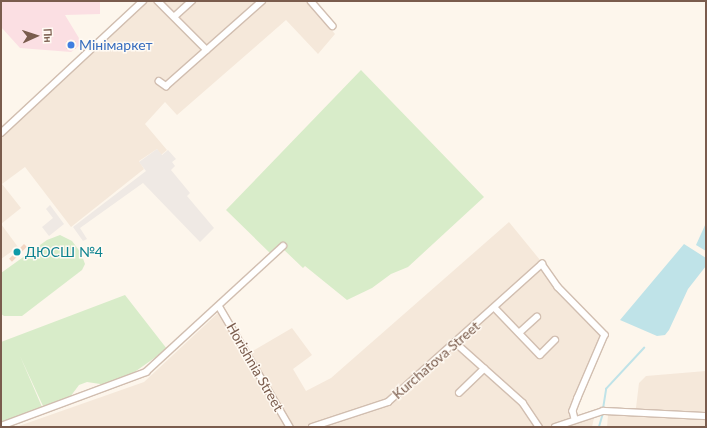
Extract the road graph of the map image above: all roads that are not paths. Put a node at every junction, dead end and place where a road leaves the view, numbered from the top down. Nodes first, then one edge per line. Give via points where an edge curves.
1 (143, 1) edge
2 (158, 1) edge
3 (192, 1) edge
4 (262, 1) edge
5 (311, 1) edge
6 (174, 17) junction
7 (333, 26) dead end
8 (207, 50) junction
9 (159, 81) dead end
10 (1, 133) edge
11 (283, 246) dead end
12 (219, 306) junction
13 (495, 308) junction
14 (537, 317) dead end
15 (519, 333) junction
16 (555, 340) dead end
17 (456, 343) junction
18 (484, 369) junction
19 (459, 393) dead end
20 (706, 416) edge
21 (574, 419) junction
22 (1, 426) edge
23 (290, 427) edge
24 (312, 427) edge
25 (539, 427) edge
26 (555, 427) edge

1 - 10 street
2 - 6 street
3 - 6 street
4 - 8 street
5 - 7 street
6 - 8 street
8 - 9 street via 166,86
11 - 12 street
12 - 22 street via 146,372
12 - 23 street, Horishnia Street
13 - 15 street
13 - 17 street, Kurchatova Street
13 - 21 street, Kurchatova Street via 542,264 558,287 606,335 587,373 573,411
14 - 15 street
15 - 16 street via 540,354
17 - 18 street
17 - 24 street, Kurchatova Street via 388,402
18 - 19 street
18 - 25 street via 524,403
20 - 21 street via 603,411
21 - 26 street

